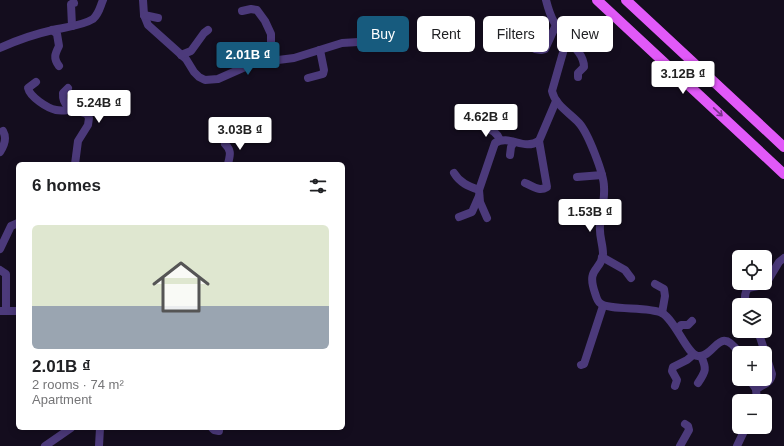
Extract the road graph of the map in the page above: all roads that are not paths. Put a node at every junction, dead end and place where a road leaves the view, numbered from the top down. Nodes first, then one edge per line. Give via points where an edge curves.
1 (103, 0) edge
2 (143, 0) edge
3 (546, 0) edge
4 (597, 0) edge
5 (626, 0) edge
6 (74, 3) dead end
7 (242, 11) dead end
8 (144, 15) junction
9 (158, 18) dead end
10 (556, 25) joint
11 (72, 26) junction
12 (52, 30) junction
13 (208, 30) dead end
14 (357, 42) edge
15 (549, 42) edge
16 (0, 48) edge
17 (320, 50) junction
18 (563, 52) edge
19 (578, 52) edge
20 (181, 55) junction
21 (271, 61) junction
22 (59, 66) dead end
23 (578, 77) dead end
24 (308, 78) dead end
25 (36, 82) dead end
26 (68, 88) dead end
27 (556, 101) junction
28 (75, 110) junction
29 (485, 128) dead end
30 (3, 131) dead end
31 (500, 140) junction
32 (539, 141) junction
33 (514, 142) junction
34 (225, 144) dead end
35 (784, 146) edge
36 (0, 152) edge
37 (510, 155) dead end
38 (75, 162) edge
39 (228, 162) edge
40 (454, 173) dead end
41 (784, 174) edge
42 (602, 175) junction
43 (577, 177) dead end
44 (525, 183) dead end
45 (479, 193) junction
46 (459, 217) dead end
47 (487, 218) dead end
48 (16, 224) edge
49 (0, 249) edge
50 (602, 257) junction
51 (784, 258) edge
52 (0, 270) edge
53 (631, 278) dead end
54 (655, 284) dead end
55 (745, 298) edge
56 (603, 306) junction
57 (3, 311) edge
58 (16, 311) edge
59 (662, 313) junction
60 (692, 321) dead end
61 (678, 329) junction
62 (760, 338) edge
63 (734, 346) edge
64 (697, 355) junction
65 (581, 365) dead end
66 (698, 383) dead end
67 (676, 386) dead end
68 (754, 386) edge
69 (756, 389) junction
70 (756, 394) edge
71 (685, 424) dead end
72 (67, 430) edge
73 (100, 430) edge
74 (743, 434) edge
75 (45, 446) edge
76 (99, 446) edge
77 (680, 446) edge
78 (737, 446) edge

1 - 11 street via 98,14 93,19
2 - 8 street
3 - 10 street
4 -> 41 main road
5 - 35 main road
6 - 11 street via 71,4
7 - 21 street via 257,10 265,21 271,34
8 - 9 street
8 - 20 street via 153,31
10 - 15 street
11 - 12 street
12 - 16 street
12 - 22 street via 58,34 60,46 54,54
13 - 20 street via 191,51
14 - 17 street via 342,43
17 - 21 street via 294,58
17 - 24 street via 323,74
18 - 27 street via 552,91
19 - 23 street via 584,67 578,73
20 - 21 street via 204,80 218,79 254,63
25 - 28 street via 28,88 29,94 36,100 55,110
26 - 28 street via 63,92 63,100
27 - 32 street
27 - 42 street via 585,131
28 - 38 street via 87,114 89,118 79,137
29 - 31 street via 491,129
30 - 36 street via 4,146
31 - 33 street
31 - 45 street via 493,148
32 - 33 street via 528,146
32 - 44 street via 547,187 537,189
33 - 37 street
34 - 39 street via 230,149
40 - 45 street via 458,180
42 - 43 street
42 - 50 street
45 - 46 street via 472,212
45 - 47 street
48 - 49 street via 11,226
50 - 53 street via 625,270
50 - 56 street via 591,278 597,300
51 - 55 street via 764,285 748,288
52 - 57 street via 6,274
54 - 59 street via 664,290
56 - 59 street
56 - 65 street via 584,364
57 - 58 street
59 - 61 street
60 - 61 street
61 - 64 street via 689,350
62 - 69 street via 772,374 769,382
63 - 64 street via 730,341 725,341
64 - 66 street via 705,365 705,372
64 - 67 street via 673,367
68 - 69 street
69 - 70 street
71 - 77 street via 689,430
72 - 75 street
73 - 76 street
74 - 78 street

